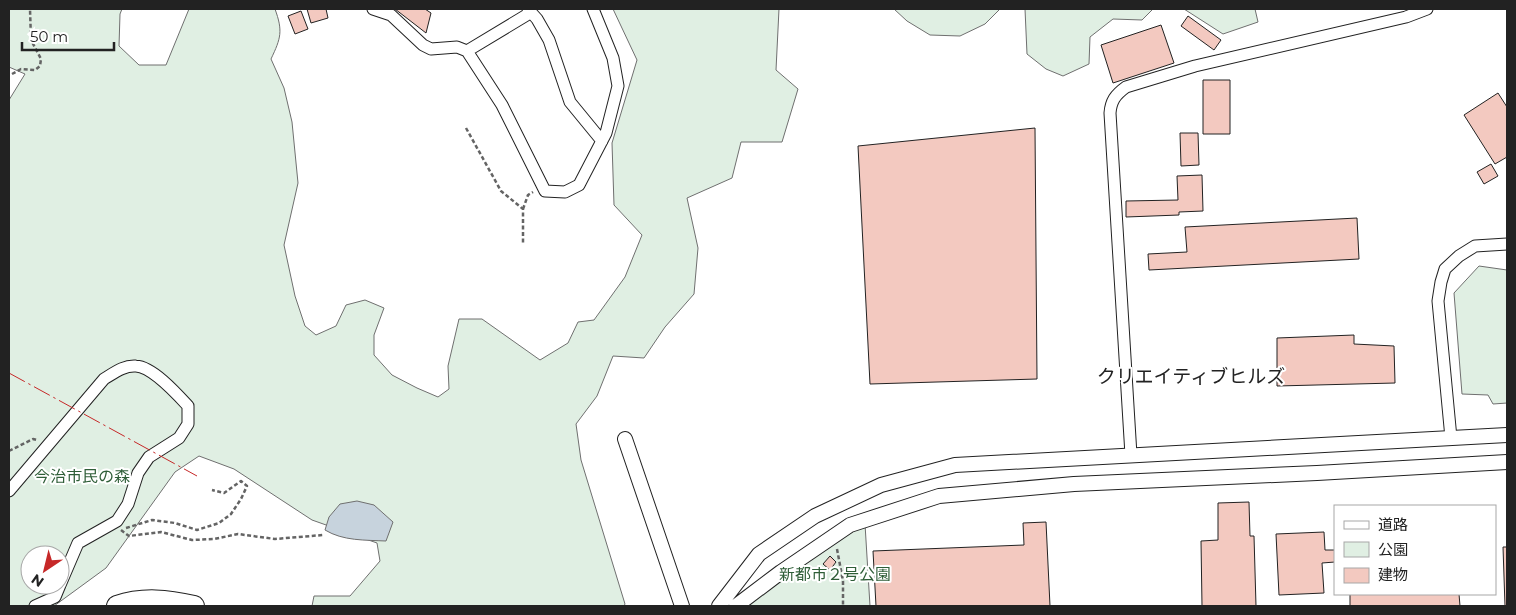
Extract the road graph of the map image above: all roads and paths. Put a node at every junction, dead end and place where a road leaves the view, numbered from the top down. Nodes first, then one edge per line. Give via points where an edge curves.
1 (30, 9) edge
2 (373, 9) edge
3 (593, 9) edge
4 (1428, 9) edge
5 (529, 11) edge
6 (467, 51) junction
7 (12, 74) dead end
8 (466, 128) dead end
9 (602, 140) junction
10 (542, 186) junction
11 (523, 209) junction
12 (523, 244) dead end
13 (1507, 244) edge
14 (1507, 435) edge
15 (1451, 438) junction
16 (625, 439) dead end
17 (51, 441) junction
18 (9, 452) edge
19 (1131, 455) junction
20 (1507, 462) edge
21 (9, 490) edge
22 (212, 490) dead end
23 (114, 522) junction
24 (323, 535) dead end
25 (834, 535) junction
26 (70, 562) edge
27 (56, 595) edge
28 (35, 606) edge
29 (117, 606) edge
30 (194, 606) edge
31 (682, 606) edge
32 (719, 606) edge
33 (736, 606) edge
34 (842, 606) edge

1 - 7 path via 31,40 40,66
2 - 6 street via 392,15 431,49 457,47
3 - 9 street via 612,58 618,86
4 - 19 street via 1195,66 1126,87 1111,102
5 - 6 street
5 - 9 street via 549,40 570,102
6 - 10 street via 502,105
8 - 11 path via 501,191
9 - 10 street via 578,185 565,192 545,191
10 - 11 path via 528,195
11 - 12 path
13 - 15 street via 1476,246 1445,269 1441,282 1438,301
14 - 15 street
15 - 19 street
16 - 31 street
17 - 18 path via 33,439
17 - 21 street
17 - 23 street via 104,379 122,368 137,366 156,374 188,406 188,424 179,438 149,457 138,473 128,504
19 - 32 street via 955,465 881,485 815,516 759,554
20 - 25 street via 1074,484 939,496 850,525
22 - 23 path via 224,493 241,481 247,486 242,500 231,514 219,523 197,530 152,520 127,529
23 - 24 path via 129,536 161,532 192,540 238,534 275,539
23 - 26 street via 78,544
25 - 33 street
25 - 34 path via 843,581
27 - 28 street
29 - 30 highway via 154,599

